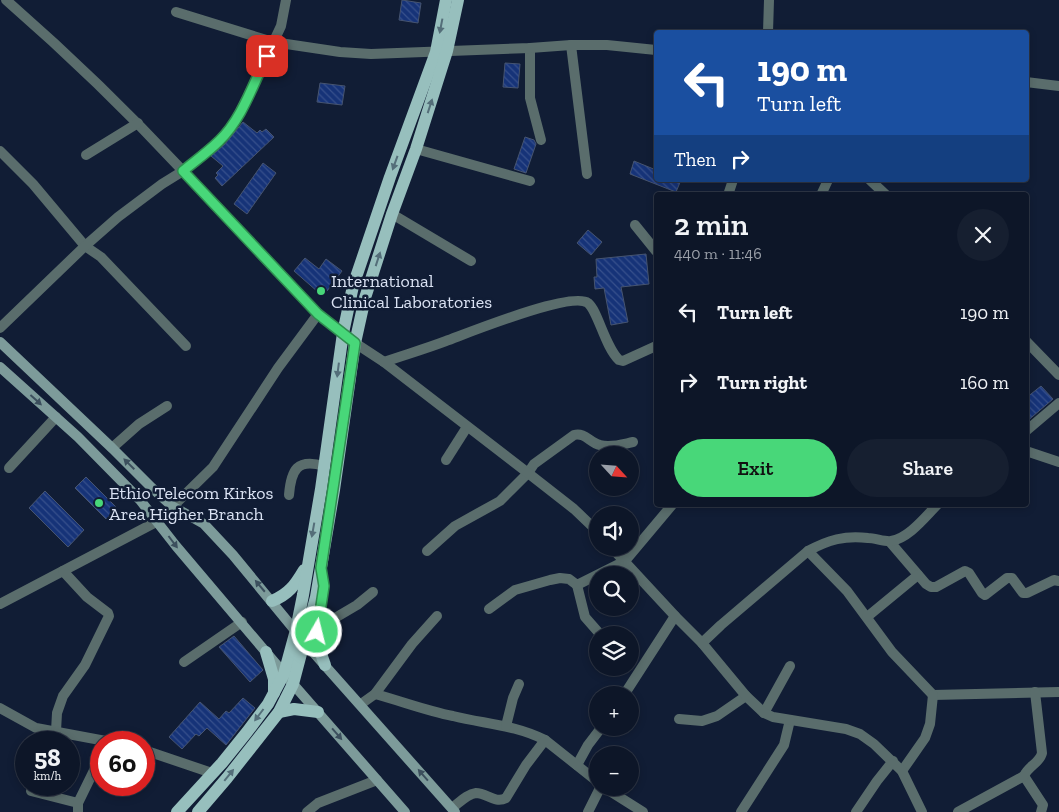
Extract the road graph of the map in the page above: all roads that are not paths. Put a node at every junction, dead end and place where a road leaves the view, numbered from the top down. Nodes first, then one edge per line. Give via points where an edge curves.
1 (6, 0) edge
2 (286, 0) edge
3 (446, 0) edge
4 (458, 0) edge
5 (769, 0) edge
6 (176, 12) dead end
7 (768, 30) edge
8 (273, 42) junction
9 (571, 45) junction
10 (530, 48) junction
11 (654, 50) edge
12 (442, 51) junction
13 (1029, 82) edge
14 (1059, 86) edge
15 (138, 123) junction
16 (541, 140) dead end
17 (416, 149) junction
18 (0, 151) edge
19 (86, 154) dead end
20 (183, 171) junction
21 (587, 174) dead end
22 (530, 181) dead end
23 (872, 182) edge
24 (883, 192) edge
25 (392, 214) junction
26 (635, 225) dead end
27 (85, 246) junction
28 (654, 249) edge
29 (471, 261) dead end
30 (318, 314) junction
31 (0, 328) edge
32 (342, 333) junction
33 (0, 342) edge
34 (355, 343) junction
35 (1029, 344) edge
36 (186, 346) dead end
37 (654, 347) edge
38 (384, 362) junction
39 (1, 370) edge
40 (1059, 375) edge
41 (1059, 403) edge
42 (167, 406) dead end
43 (56, 418) junction
44 (468, 427) junction
45 (1029, 428) edge
46 (633, 442) dead end
47 (112, 448) junction
48 (1029, 452) edge
49 (446, 460) dead end
50 (1059, 462) edge
51 (324, 466) junction
52 (9, 468) dead end
53 (528, 473) junction
54 (289, 495) dead end
55 (172, 506) junction
56 (670, 507) edge
57 (935, 507) edge
58 (158, 521) junction
59 (589, 523) edge
60 (890, 542) junction
61 (808, 550) junction
62 (427, 551) dead end
63 (620, 556) edge
64 (625, 561) junction
65 (307, 565) junction
66 (321, 568) junction
67 (64, 571) junction
68 (918, 575) junction
69 (1059, 581) edge
70 (577, 586) junction
71 (373, 592) dead end
72 (272, 601) junction
73 (0, 604) edge
74 (490, 609) dead end
75 (437, 616) dead end
76 (675, 616) junction
77 (867, 617) junction
78 (242, 622) junction
79 (592, 626) edge
80 (318, 628) junction
81 (296, 630) junction
82 (305, 642) junction
83 (702, 643) junction
84 (266, 652) junction
85 (184, 662) dead end
86 (325, 665) junction
87 (790, 666) dead end
88 (284, 674) junction
89 (293, 684) junction
90 (519, 684) dead end
91 (630, 686) edge
92 (1035, 692) junction
93 (1059, 692) edge
94 (375, 694) junction
95 (274, 695) junction
96 (933, 695) junction
97 (746, 696) junction
98 (361, 704) junction
99 (0, 708) edge
100 (279, 712) junction
101 (318, 712) junction
102 (764, 713) junction
103 (679, 719) dead end
104 (790, 720) junction
105 (506, 726) junction
106 (56, 731) joint
107 (595, 736) edge
108 (546, 740) junction
109 (155, 754) edge
110 (893, 761) junction
111 (577, 765) junction
112 (902, 771) junction
113 (212, 773) junction
114 (589, 775) edge
115 (1024, 776) junction
116 (377, 780) junction
117 (90, 781) edge
118 (45, 796) edge
119 (596, 796) edge
120 (618, 796) edge
121 (78, 808) edge
122 (454, 810) edge
123 (176, 812) edge
124 (198, 812) edge
125 (307, 812) edge
126 (405, 812) edge
127 (588, 812) edge
128 (643, 812) edge
129 (741, 812) edge
130 (856, 812) edge
131 (922, 812) edge
132 (958, 812) edge
133 (1041, 812) edge

1 - 15 street
2 - 8 street via 281,26
3 -> 12 main road
4 - 12 main road
5 - 7 street
6 - 8 street
8 - 12 street via 355,53
8 - 20 street via 234,123 220,140
9 - 10 street
9 - 11 street
9 - 21 street
10 - 12 street
10 - 16 street via 530,98
17 -> 12 main road
12 -> 32 main road via 376,218 353,286
13 - 14 street
15 - 19 street
15 - 20 street
17 - 22 street
17 - 25 main road
18 - 27 street via 33,184
20 - 27 street via 118,217
20 - 30 street
23 - 24 street
25 - 29 street
34 -> 25 main road via 365,298
26 - 28 street
27 - 31 street
27 - 36 street via 101,257
30 - 32 street
30 - 55 street via 213,467
32 - 34 street
32 -> 51 main road
33 - 47 main road
34 - 38 street
34 - 66 main road
35 - 40 street
37 - 38 street via 619,360 591,307 580,301 560,303 500,320
38 - 44 street
39 -> 43 main road
41 - 45 street
42 - 47 street via 139,424
43 - 52 street
43 - 58 main road via 134,493
44 - 49 street
44 - 53 street
46 - 53 street via 602,446 579,434 574,435 534,464
55 -> 47 main road
48 - 50 street
51 - 54 street via 310,462 296,468
51 -> 65 main road
53 - 59 street
53 - 62 street via 500,501 460,523
55 - 58 street
72 -> 55 main road via 204,524
56 - 64 street
57 - 60 street via 909,532
58 - 67 street
58 -> 78 main road
60 - 61 street via 844,538 824,542
60 - 68 street
61 - 77 street
61 - 83 street
63 - 64 street
64 - 70 street
64 - 76 street
65 - 72 main road via 284,596
65 - 81 main road
66 - 80 main road via 324,586
66 - 82 main road
67 - 73 street
67 - 106 street via 109,616 86,664 63,696
68 - 69 street via 926,584 936,587 965,571 985,595 1007,578 1012,578 1023,593 1054,580
68 - 77 street
70 - 74 street via 569,579 550,580 514,590
70 - 79 street via 584,617
71 - 80 street
72 - 81 main road
75 - 94 street
76 - 83 street
76 - 91 street
77 - 96 street via 892,652
78 - 84 main road
78 - 85 street
80 - 86 main road via 318,644
81 - 82 main road
81 - 88 main road
82 - 86 main road
82 - 89 main road
83 - 97 street
84 - 88 main road
84 - 95 main road via 274,679
86 - 98 main road
87 - 102 street
88 - 89 main road
88 - 95 main road
89 - 100 main road
89 - 101 main road
90 - 105 street
92 - 93 street
92 - 96 street
92 - 115 street via 1042,753
94 - 98 street
94 - 105 street via 450,716
95 -> 113 main road
96 - 112 street via 925,738
97 - 102 street
97 - 103 street via 716,716 702,721
122 -> 98 main road
99 - 106 street via 36,728
100 - 101 main road via 294,709
124 -> 100 main road
101 -> 116 main road
102 - 104 street
104 - 110 street via 860,734
104 - 129 street via 784,745
105 - 108 street
107 - 111 street
108 - 111 street
108 - 122 street via 506,798 494,800 476,793 468,796
109 - 113 street
110 - 112 street
110 - 130 street
111 - 114 street
112 - 131 street
113 - 123 main road
115 - 132 street
115 - 133 street via 1043,805
116 - 125 street via 318,803
116 - 126 main road
117 - 121 street
118 - 121 street
119 - 127 street
120 - 128 street

